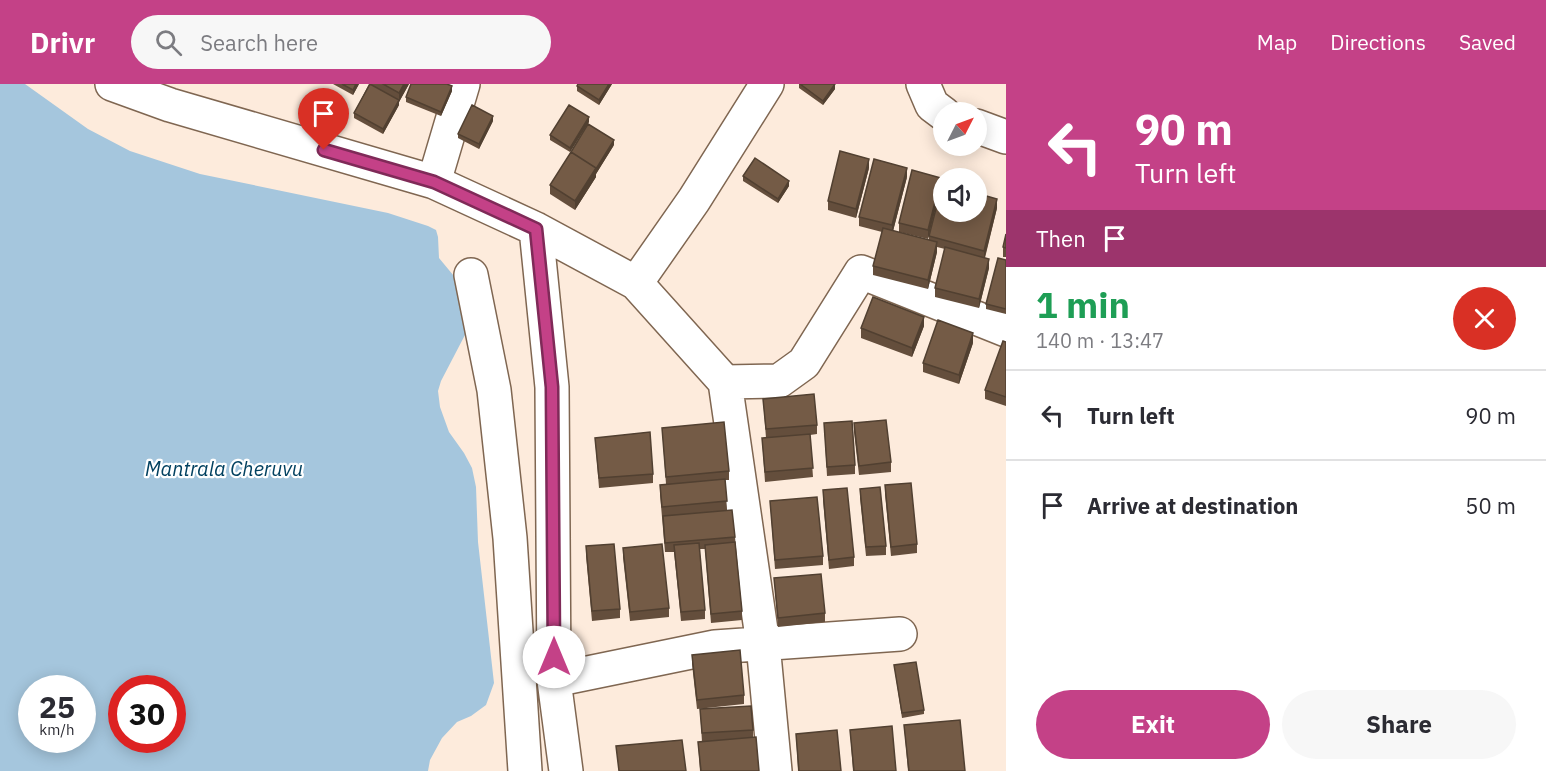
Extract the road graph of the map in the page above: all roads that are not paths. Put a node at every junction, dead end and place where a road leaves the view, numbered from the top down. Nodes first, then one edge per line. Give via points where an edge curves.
1 (112, 84) edge
2 (766, 84) edge
3 (923, 84) edge
4 (458, 86) edge
5 (933, 106) edge
6 (987, 130) edge
7 (1006, 137) edge
8 (434, 182) junction
9 (536, 229) junction
10 (471, 275) dead end
11 (636, 283) junction
12 (1006, 330) edge
13 (725, 382) junction
14 (900, 634) dead end
15 (763, 644) junction
16 (554, 680) junction
17 (525, 771) edge
18 (566, 771) edge
19 (775, 771) edge

1 - 8 street via 170,105
2 - 11 street via 694,200
3 - 5 street
4 - 8 street
6 - 7 street
8 - 9 street
9 - 11 street
9 - 16 street via 552,387
10 - 17 street via 494,390 510,538
11 - 13 street
12 - 13 street via 861,272 804,363 779,381
13 - 15 street
14 - 15 street
15 - 16 street via 715,647
15 - 19 street
16 - 18 street

